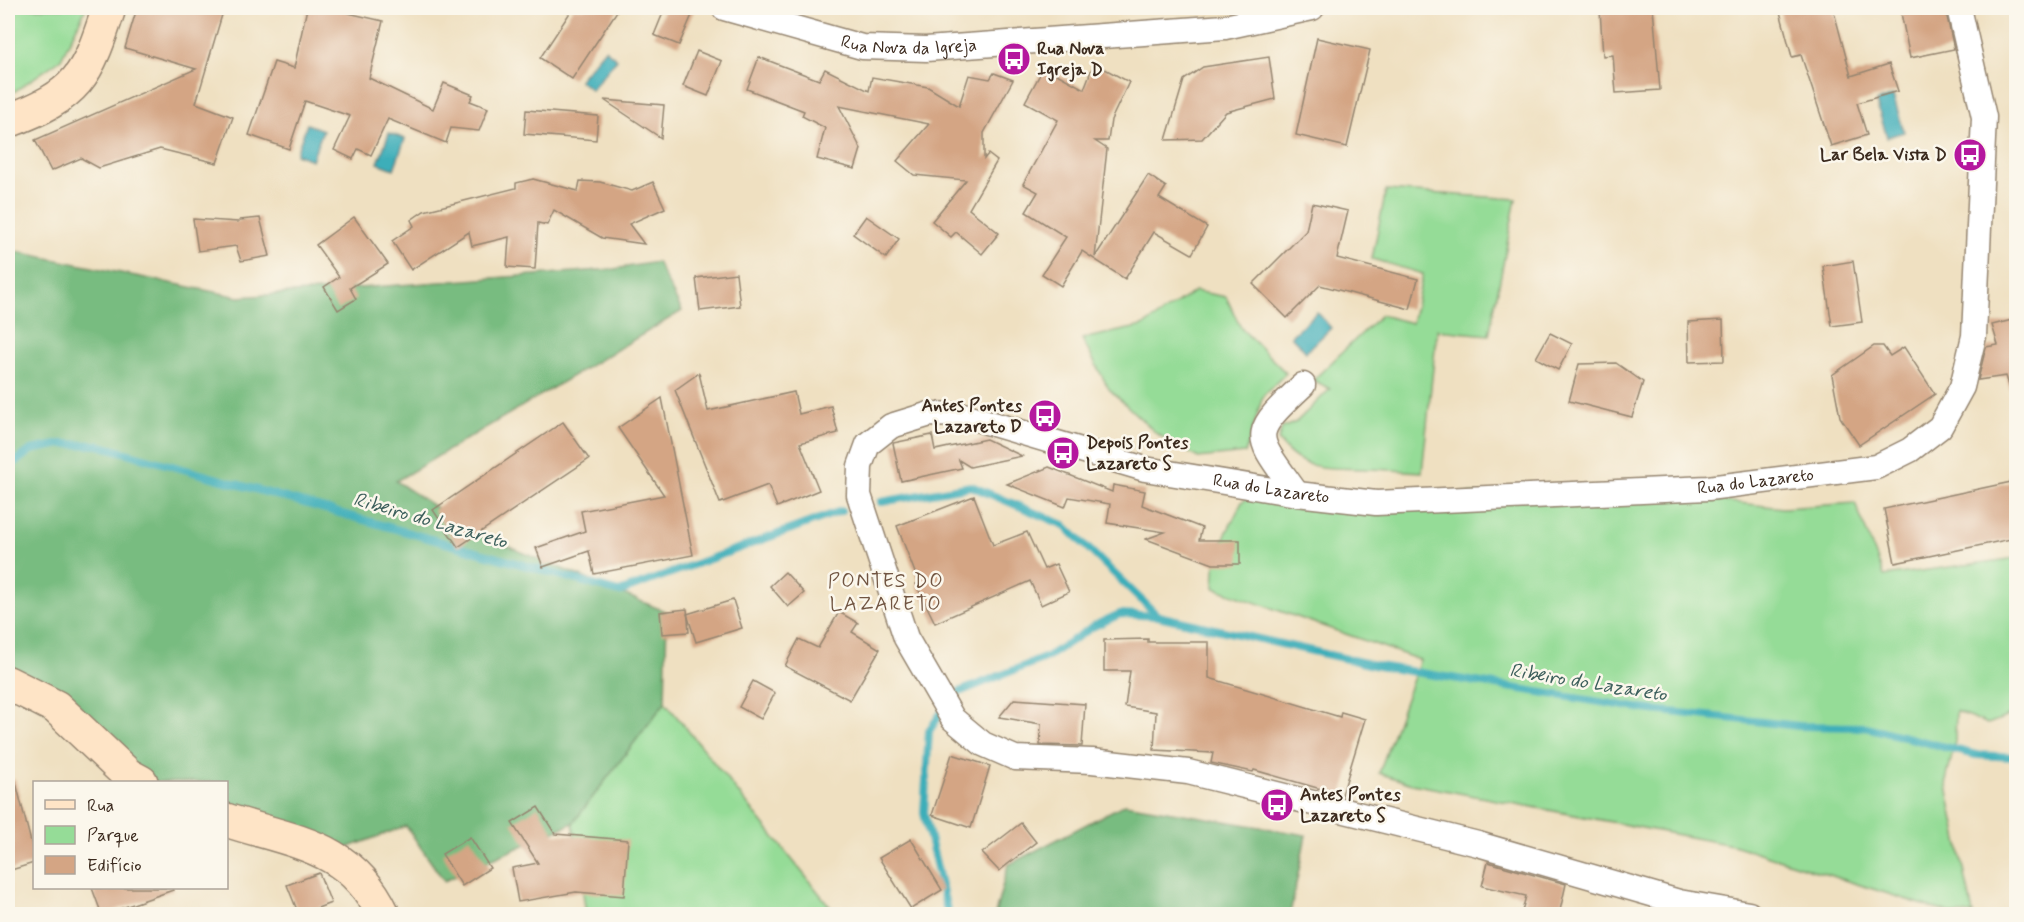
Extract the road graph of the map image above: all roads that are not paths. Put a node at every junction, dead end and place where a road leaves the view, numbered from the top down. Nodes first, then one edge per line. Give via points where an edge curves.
1 (109, 8) edge
2 (724, 8) edge
3 (1312, 8) edge
4 (1959, 8) edge
5 (8, 121) edge
6 (1303, 385) dead end
7 (1297, 494) junction
8 (8, 683) edge
9 (138, 781) edge
10 (228, 821) edge
11 (382, 915) edge
12 (1749, 915) edge

1 - 5 main road via 94,53 69,90
2 - 3 street, Rua Nova da Igreja via 862,47 926,49 1225,27
4 - 7 street, Rua do Lazareto via 1984,117 1974,336 1962,387 1953,406 1940,427 1910,450 1876,467 1708,488 1376,502
6 - 7 street via 1265,423 1262,437 1267,452
7 - 12 street, Rua do Lazareto via 1145,469 963,415 930,414 891,426 868,444 860,465 859,495 906,638 953,718 983,744 1015,758 1092,761 1188,772 1478,844 1679,902
8 - 9 main road via 56,707
10 - 11 main road via 331,854 369,887

